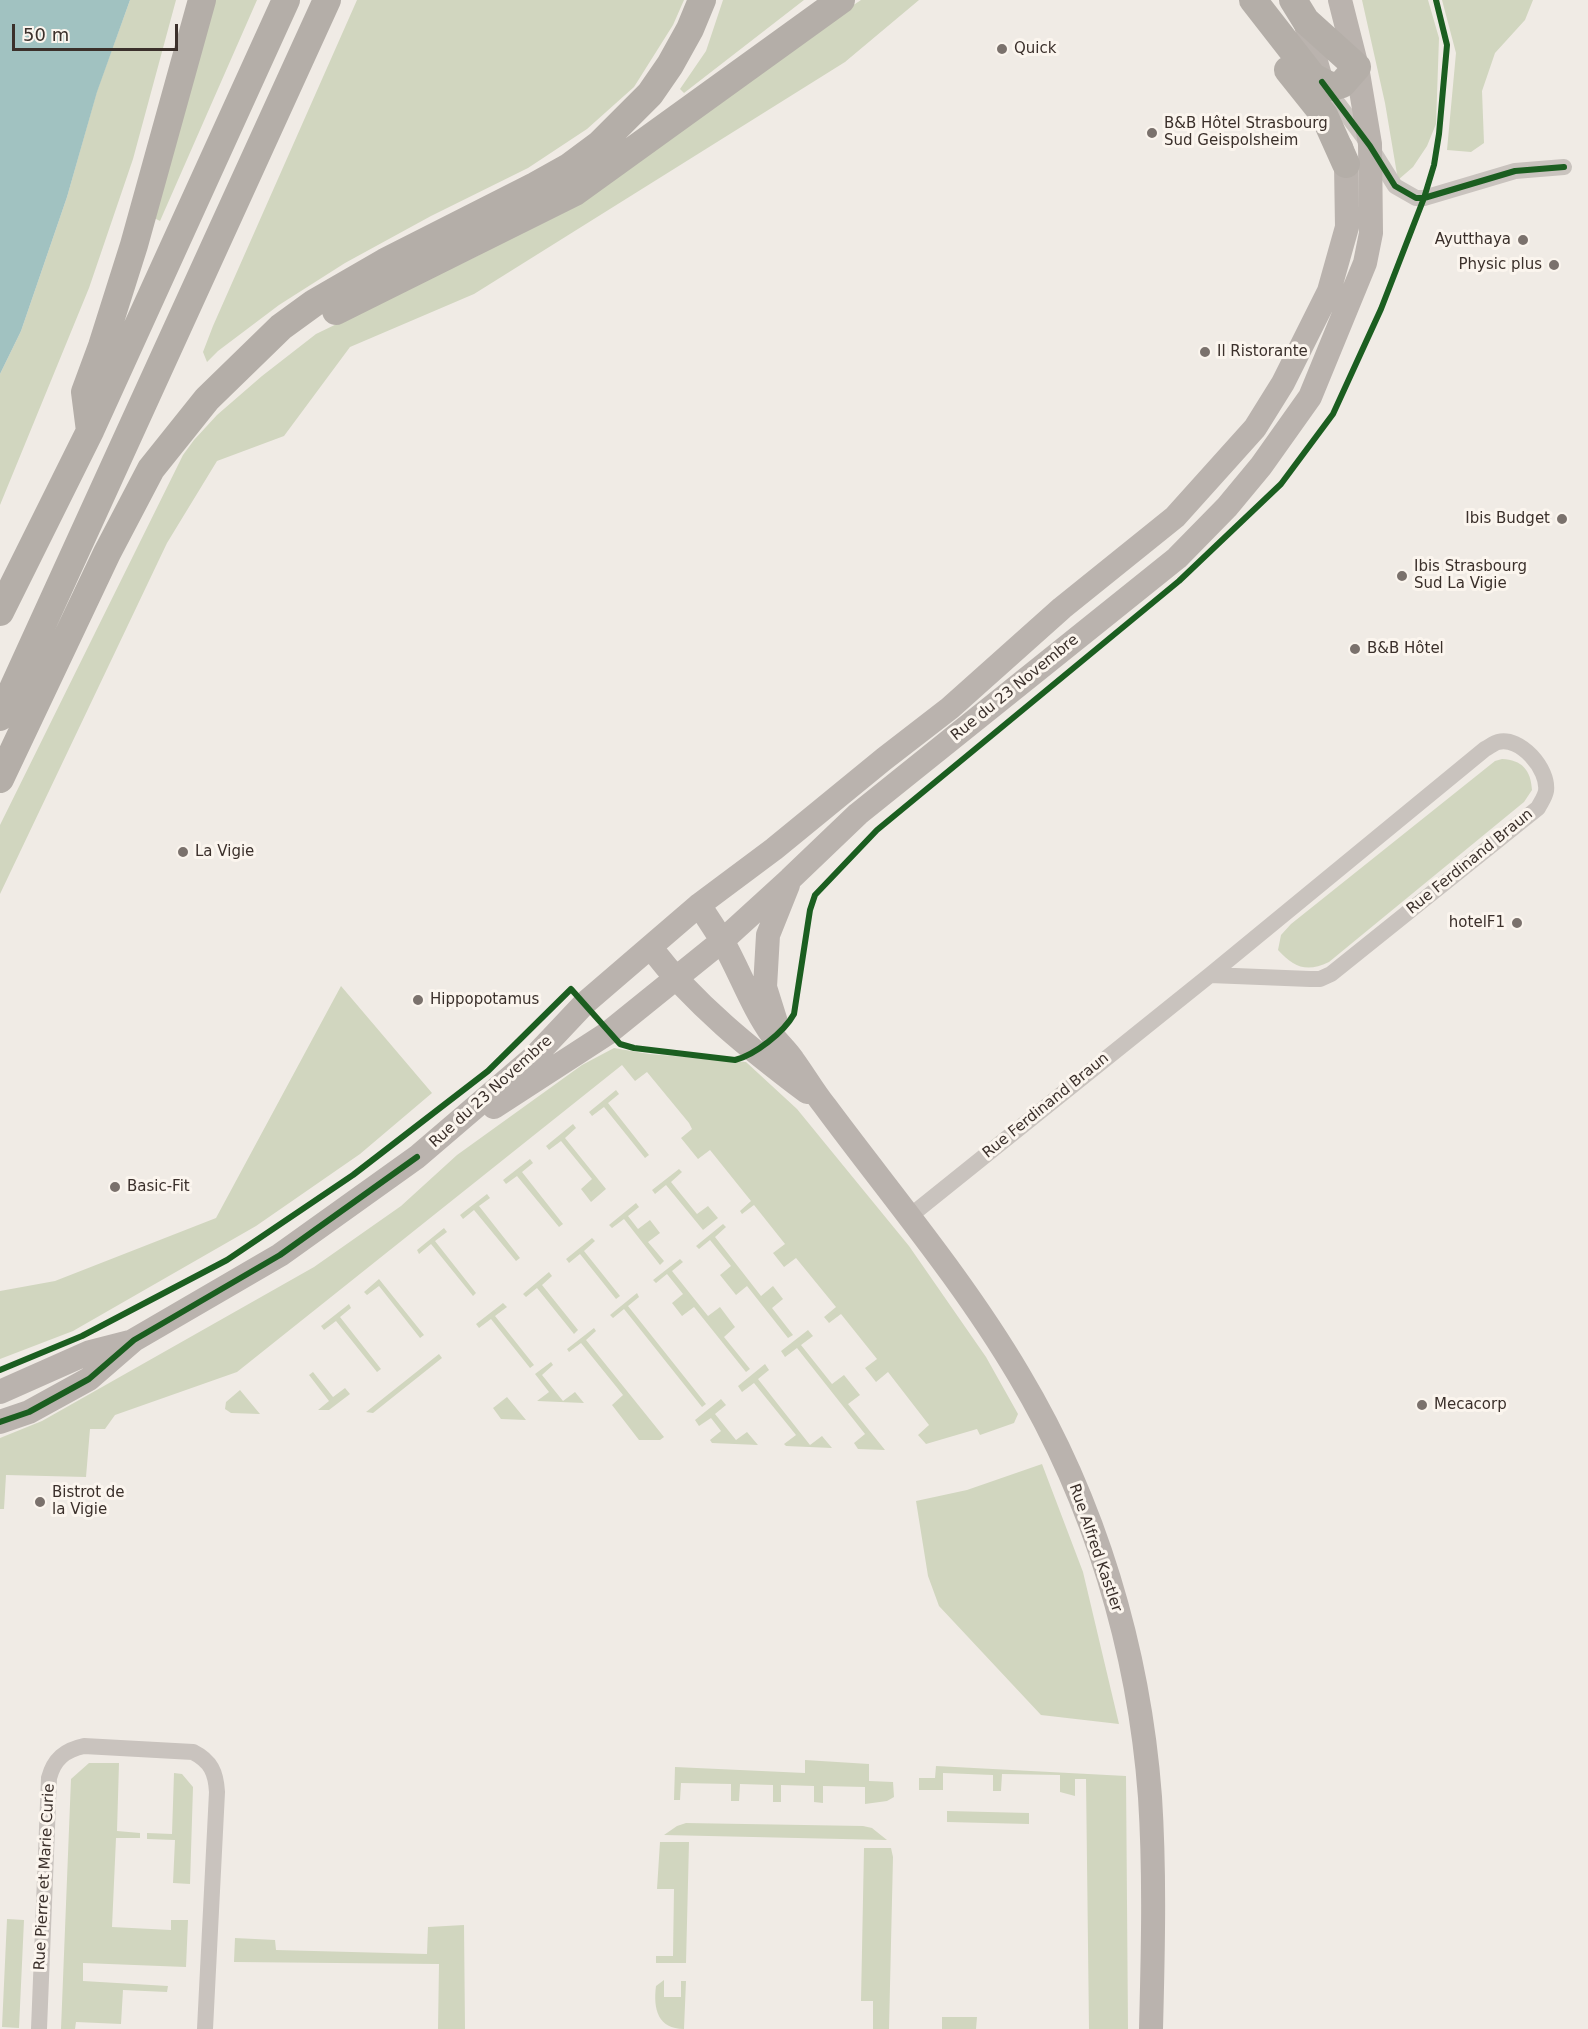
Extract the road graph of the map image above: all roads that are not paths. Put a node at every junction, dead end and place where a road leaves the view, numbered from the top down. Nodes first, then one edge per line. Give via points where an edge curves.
1 (202, 0) edge
2 (286, 0) edge
3 (327, 0) edge
4 (702, 0) edge
5 (823, 0) edge
6 (842, 0) edge
7 (1232, 0) edge
8 (1253, 0) edge
9 (1340, 0) edge
10 (1299, 7) edge
11 (783, 40) junction
12 (1357, 67) junction
13 (1322, 82) junction
14 (1370, 146) junction
15 (1346, 164) junction
16 (1563, 167) dead end
17 (256, 350) junction
18 (90, 431) junction
19 (0, 612) edge
20 (0, 717) edge
21 (0, 779) edge
22 (790, 879) junction
23 (699, 905) junction
24 (722, 941) junction
25 (651, 948) junction
26 (1210, 975) junction
27 (674, 978) junction
28 (791, 1057) junction
29 (823, 1104) junction
30 (417, 1157) junction
31 (910, 1216) junction
32 (134, 1340) junction
33 (0, 1392) edge
34 (0, 1422) edge
35 (39, 2029) edge
36 (205, 2029) edge
37 (1151, 2029) edge

1 - 18 highway via 134,245 85,392
2 - 18 highway
3 - 20 highway
4 - 17 highway via 690,29 650,94 600,144 535,186 315,303
5 - 11 highway
6 - 11 highway
7 - 15 highway via 1324,115
8 - 13 highway via 1313,77
9 - 12 main road, Rue du 23 Novembre
10 - 12 highway
10 - 13 main road
11 - 17 highway via 575,192
12 - 13 highway via 1342,84 1332,87
12 - 14 main road, Rue du 23 Novembre
13 - 14 street
13 - 15 main road
14 - 16 street via 1395,186 1416,198 1515,171
14 - 22 main road, Rue du 23 Novembre via 1371,233 1365,263 1310,397 1261,466 1177,558 858,814
15 - 23 main road, Rue du 23 Novembre via 1347,227 1329,291 1255,428 1175,517 1062,608 950,708
17 - 21 highway via 207,399 152,469 107,553
18 - 19 highway
22 - 24 main road, Rue du 23 Novembre
22 - 28 main road via 768,935 765,987
23 - 24 main road, Rue Alfred Kastler
23 - 25 main road, Rue du 23 Novembre
24 - 27 main road, Rue du 23 Novembre
24 - 28 main road, Rue Alfred Kastler via 773,1036
25 - 27 main road, Rue Alfred Kastler
25 - 30 main road, Rue du 23 Novembre via 585,1003 535,1056
26 - 26 street, Rue Ferdinand Braun via 1320,979 1331,974 1538,808 1546,789 1543,773 1523,749 1511,743 1499,742 1485,748
26 - 31 street, Rue Ferdinand Braun
27 - 29 main road, Rue Alfred Kastler via 754,1052
27 - 30 main road, Rue du 23 Novembre via 592,1044
28 - 29 main road, Rue Alfred Kastler
29 - 31 main road, Rue Alfred Kastler
30 - 32 main road, Rue du 23 Novembre via 280,1255
31 - 37 main road, Rue Alfred Kastler via 1020,1376 1079,1496 1110,1585 1134,1676 1146,1762 1153,1854
32 - 33 main road, Rue du 23 Novembre via 90,1352
32 - 34 main road, Rue du 23 Novembre via 89,1379 29,1412
35 - 36 street, Rue Pierre et Marie Curie via 50,1778 60,1756 84,1746 193,1752 206,1760 215,1775

